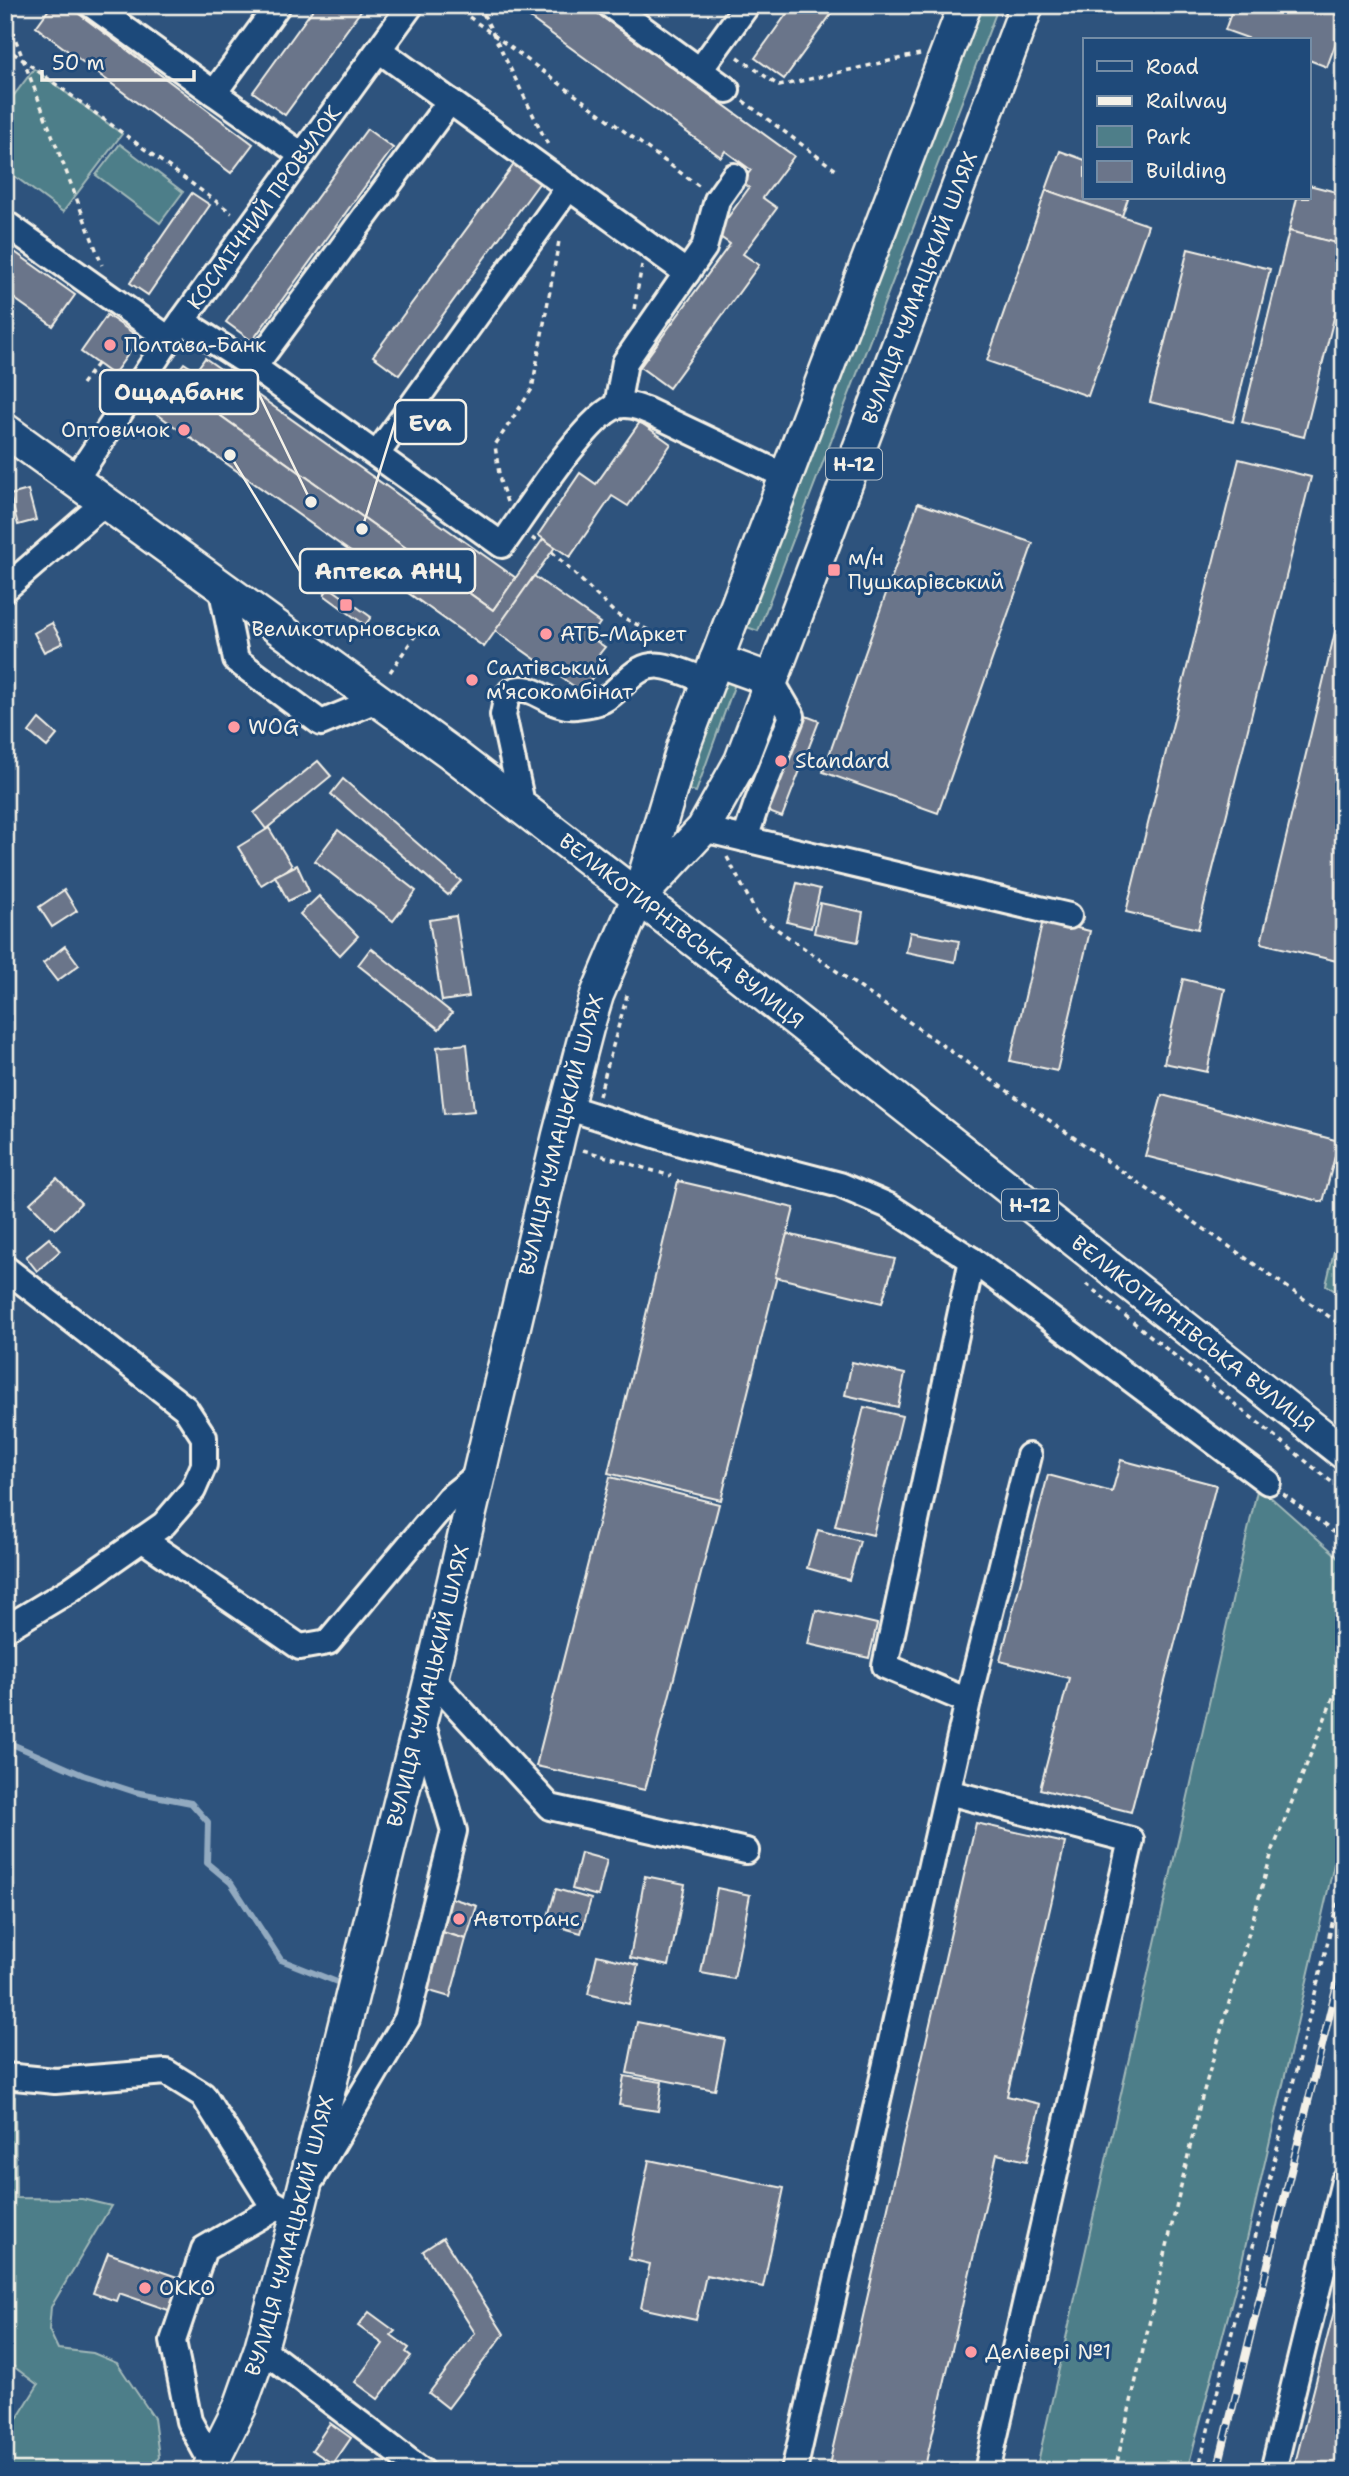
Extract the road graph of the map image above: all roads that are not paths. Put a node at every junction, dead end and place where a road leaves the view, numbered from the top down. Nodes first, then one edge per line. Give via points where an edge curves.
1 (92, 5) edge
2 (278, 5) edge
3 (411, 5) edge
4 (610, 5) edge
5 (747, 5) edge
6 (965, 5) edge
7 (1027, 5) edge
8 (379, 50) junction
9 (700, 70) junction
10 (727, 90) road end
11 (214, 93) junction
12 (450, 101) junction
13 (302, 155) junction
14 (734, 176) dead end
15 (569, 187) junction
16 (5, 223) edge
17 (687, 272) junction
18 (176, 330) junction
19 (254, 367) junction
20 (617, 406) junction
21 (5, 430) edge
22 (377, 454) junction
23 (787, 477) junction
24 (75, 480) junction
25 (105, 502) junction
26 (221, 586) junction
27 (5, 589) edge
28 (712, 671) junction
29 (771, 680) junction
30 (384, 685) junction
31 (523, 808) junction
32 (702, 829) junction
33 (735, 845) junction
34 (638, 898) junction
35 (1069, 916) dead end
36 (579, 1112) junction
37 (972, 1259) junction
38 (5, 1268) edge
39 (1344, 1452) edge
40 (1029, 1457) dead end
41 (480, 1473) junction
42 (1268, 1482) road end
43 (142, 1539) junction
44 (5, 1629) edge
45 (431, 1678) junction
46 (968, 1701) junction
47 (421, 1718) junction
48 (948, 1792) junction
49 (746, 1851) dead end
50 (5, 2076) edge
51 (1344, 2181) edge
52 (292, 2206) junction
53 (261, 2348) junction
54 (210, 2467) edge
55 (422, 2471) edge
56 (794, 2471) edge
57 (987, 2471) edge
58 (1273, 2471) edge

1 - 11 street
2 - 11 street
3 - 8 street, КОСМІЧНИЙ ПРОВУЛОК
4 - 9 street
5 - 9 street
6 - 23 main road, ВУЛИЦЯ ЧУМАЦЬКИЙ ШЛЯХ / Н-12
7 - 29 main road, ВУЛИЦЯ ЧУМАЦЬКИЙ ШЛЯХ / Н-12
8 - 12 street
8 - 13 street, КОСМІЧНИЙ ПРОВУЛОК
9 - 10 street
11 - 13 street
12 - 15 street
12 - 19 street
13 - 18 street, КОСМІЧНИЙ ПРОВУЛОК
14 - 17 street via 718,200 704,248
15 - 17 street
15 - 22 street
16 - 18 street via 116,301
17 - 20 street via 625,362
18 - 19 street
18 - 24 street, КОСМІЧНИЙ ПРОВУЛОК
19 - 22 street
20 - 22 street via 600,415 580,437 502,545
20 - 23 street via 649,411
21 - 24 main road, ВЕЛИКОТИРНІВСЬКА ВУЛИЦЯ
23 - 28 main road, ВУЛИЦЯ ЧУМАЦЬКИЙ ШЛЯХ / Н-12
24 - 25 main road, ВЕЛИКОТИРНІВСЬКА ВУЛИЦЯ
25 - 26 main road, ВЕЛИКОТИРНІВСЬКА ВУЛИЦЯ
25 - 27 street
26 - 30 main road, ВЕЛИКОТИРНІВСЬКА ВУЛИЦЯ
26 - 30 street via 236,660 321,723
28 - 29 main road
28 - 31 street via 654,666 634,672 608,696 585,705 559,706 526,689 514,690 503,715
28 - 34 main road, ВУЛИЦЯ ЧУМАЦЬКИЙ ШЛЯХ / Н-12 via 684,745
29 - 32 main road, ВУЛИЦЯ ЧУМАЦЬКИЙ ШЛЯХ / Н-12 via 741,761
29 - 33 street via 792,716
30 - 31 main road, ВЕЛИКОТИРНІВСЬКА ВУЛИЦЯ
31 - 34 main road, ВЕЛИКОТИРНІВСЬКА ВУЛИЦЯ
32 - 33 street
32 - 34 main road, ВУЛИЦЯ ЧУМАЦЬКИЙ ШЛЯХ / Н-12
33 - 35 street
34 - 36 main road, ВУЛИЦЯ ЧУМАЦЬКИЙ ШЛЯХ via 597,995
34 - 39 main road, ВЕЛИКОТИРНІВСЬКА ВУЛИЦЯ / Н-12
36 - 37 street via 840,1185 889,1206
36 - 41 main road, ВУЛИЦЯ ЧУМАЦЬКИЙ ШЛЯХ
37 - 42 street
37 - 46 street via 885,1666
38 - 43 street via 185,1408 204,1437 204,1465 193,1490 164,1524
40 - 46 street
41 - 43 street via 449,1498 328,1642 300,1647
41 - 45 main road, ВУЛИЦЯ ЧУМАЦЬКИЙ ШЛЯХ
43 - 44 street
45 - 47 main road, ВУЛИЦЯ ЧУМАЦЬКИЙ ШЛЯХ
45 - 49 street via 550,1807
46 - 48 street
47 - 52 main road, ВУЛИЦЯ ЧУМАЦЬКИЙ ШЛЯХ
47 - 52 street via 454,1831 407,2019
48 - 56 street
48 - 57 street via 1130,1840
50 - 52 street via 55,2081 166,2072 203,2095 269,2200
51 - 58 street
52 - 53 main road, ВУЛИЦЯ ЧУМАЦЬКИЙ ШЛЯХ
52 - 54 street via 204,2249 173,2341 189,2421
53 - 54 main road, ВУЛИЦЯ ЧУМАЦЬКИЙ ШЛЯХ via 240,2407
53 - 55 street

